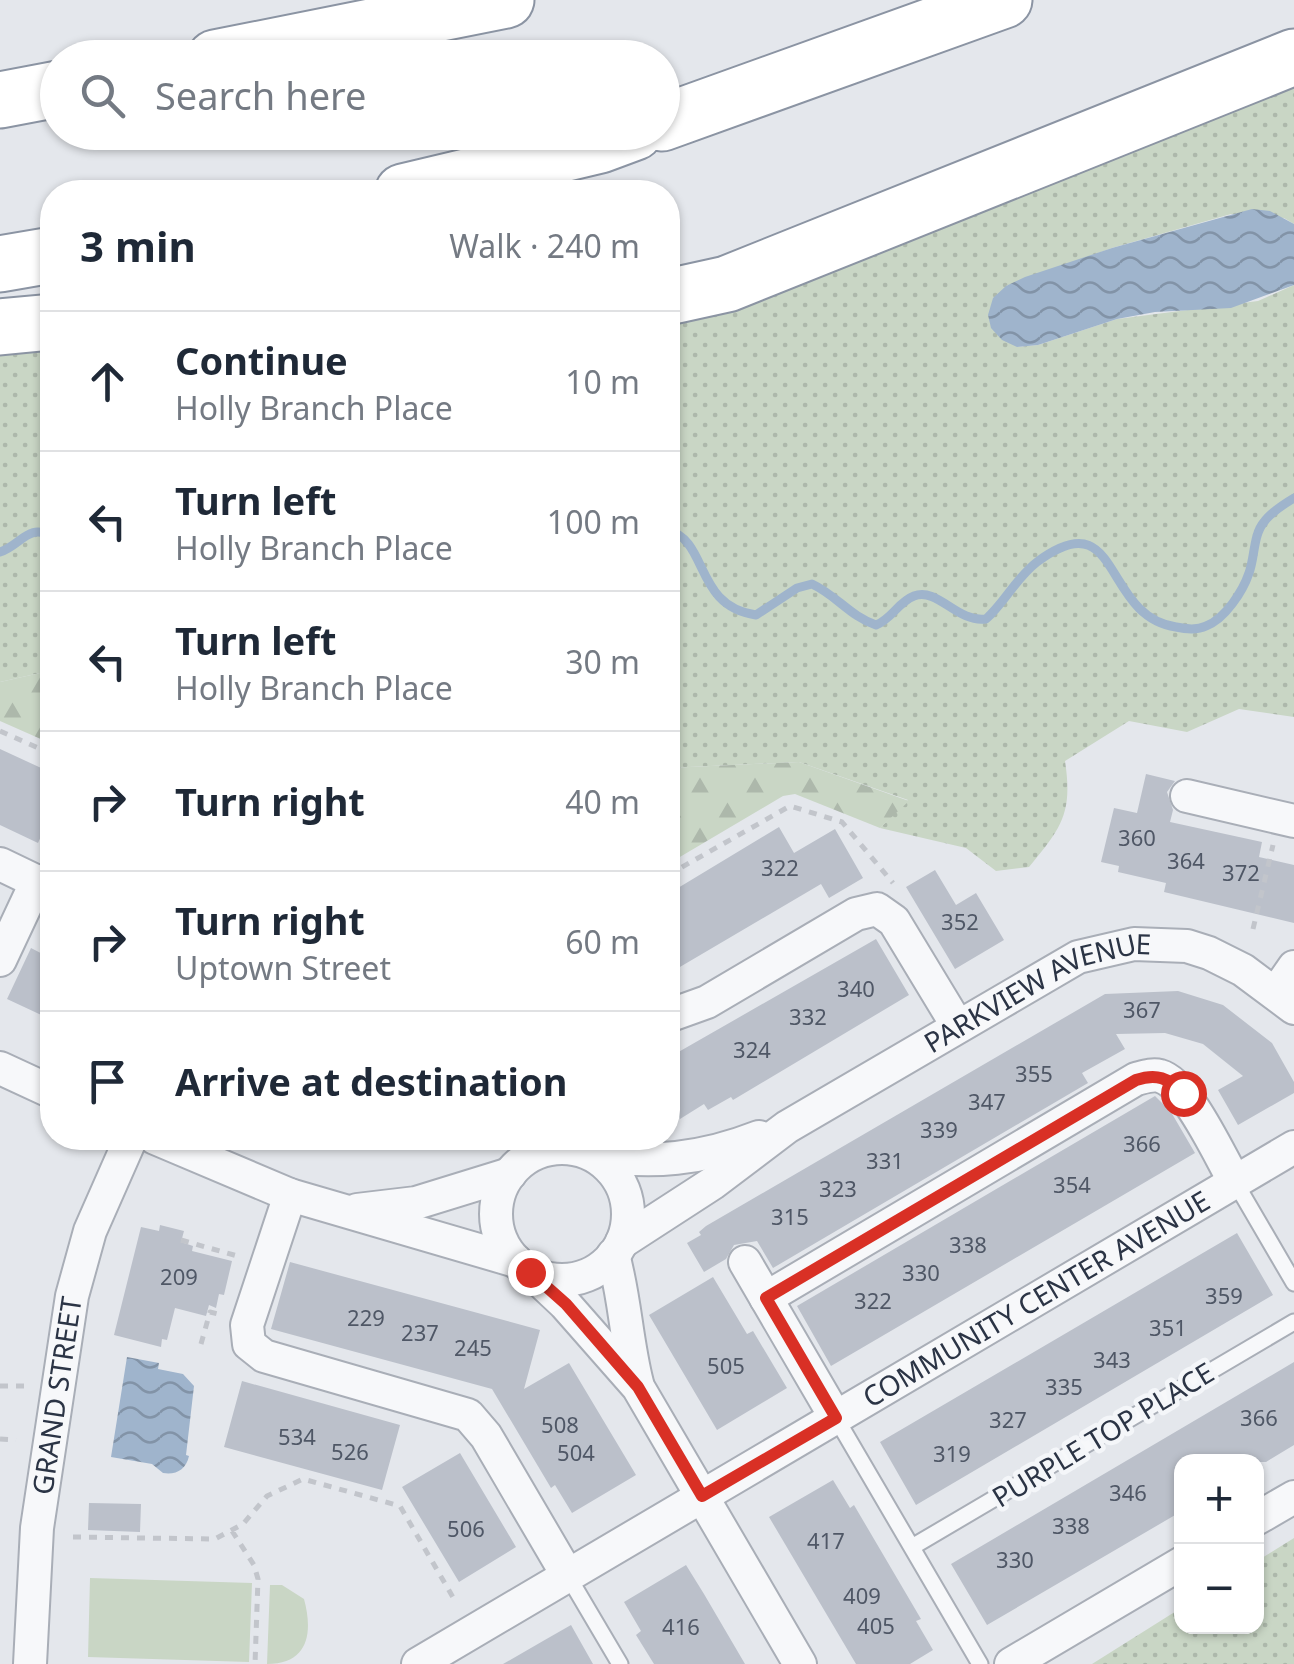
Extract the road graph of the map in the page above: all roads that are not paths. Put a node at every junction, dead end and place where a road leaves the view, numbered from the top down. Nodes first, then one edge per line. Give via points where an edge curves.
1 (506, 0) edge
2 (1004, 0) edge
3 (305, 40) edge
4 (1294, 57) edge
5 (40, 92) edge
6 (0, 100) edge
7 (680, 117) edge
8 (579, 150) edge
9 (453, 180) edge
10 (40, 257) edge
11 (0, 264) edge
12 (680, 294) edge
13 (40, 323) edge
14 (0, 327) edge
15 (1187, 796) dead end
16 (1284, 827) edge
17 (0, 864) edge
18 (40, 883) edge
19 (40, 892) edge
20 (0, 960) edge
21 (1288, 990) edge
22 (680, 1012) edge
23 (957, 1025) junction
24 (0, 1068) edge
25 (40, 1086) edge
26 (787, 1127) junction
27 (1294, 1147) edge
28 (126, 1150) edge
29 (183, 1150) edge
30 (558, 1150) edge
31 (579, 1150) edge
32 (589, 1153) junction
33 (510, 1174) junction
34 (1235, 1182) junction
35 (290, 1195) junction
36 (343, 1212) junction
37 (618, 1248) junction
38 (745, 1262) dead end
39 (523, 1266) junction
40 (1294, 1282) edge
41 (766, 1298) junction
42 (1294, 1322) edge
43 (638, 1387) junction
44 (836, 1418) junction
45 (702, 1496) junction
46 (1294, 1497) edge
47 (1264, 1514) edge
48 (912, 1548) junction
49 (1174, 1568) edge
50 (568, 1576) junction
51 (30, 1664) edge
52 (418, 1664) edge
53 (620, 1664) edge
54 (800, 1664) edge
55 (980, 1664) edge
56 (1010, 1664) edge

1 - 3 highway
2 - 7 highway
4 - 12 highway via 727,284
5 - 6 highway
8 - 9 highway
10 - 11 highway
13 - 14 highway
15 - 16 street
17 - 18 street
19 - 20 street
21 - 23 street, PARKVIEW AVENUE via 1209,953 1134,944 1078,957
22 - 23 street via 856,914 877,909 894,922
23 - 26 street, PARKVIEW AVENUE
24 - 25 street
26 - 32 street, PARKVIEW AVENUE via 676,1160
26 - 37 street, PARKVIEW AVENUE
27 - 34 street, COMMUNITY CENTER AVENUE
28 - 51 street, GRAND STREET via 90,1230 72,1296 38,1528
29 - 35 street
30 - 33 street via 537,1153
31 - 32 street
32 - 37 street via 624,1191 628,1208
33 - 36 street via 416,1202
33 - 39 street via 501,1191 498,1229
34 - 40 lane
34 - 41 street via 1183,1093 1162,1076 1149,1075
34 - 44 street, COMMUNITY CENTER AVENUE
35 - 36 street
35 - 50 street via 247,1326 250,1344 264,1356 468,1415
36 - 39 street
37 - 39 street via 584,1276 566,1280
37 - 43 street
38 - 41 street
39 - 43 street
41 - 44 street
42 - 48 lane, PURPLE TOP PLACE
43 - 45 street
44 - 45 street, COMMUNITY CENTER AVENUE
44 - 48 lane
45 - 50 street, COMMUNITY CENTER AVENUE
45 - 54 street
46 - 47 street
48 - 55 lane
49 - 56 street
50 - 52 street, COMMUNITY CENTER AVENUE
50 - 53 lane

